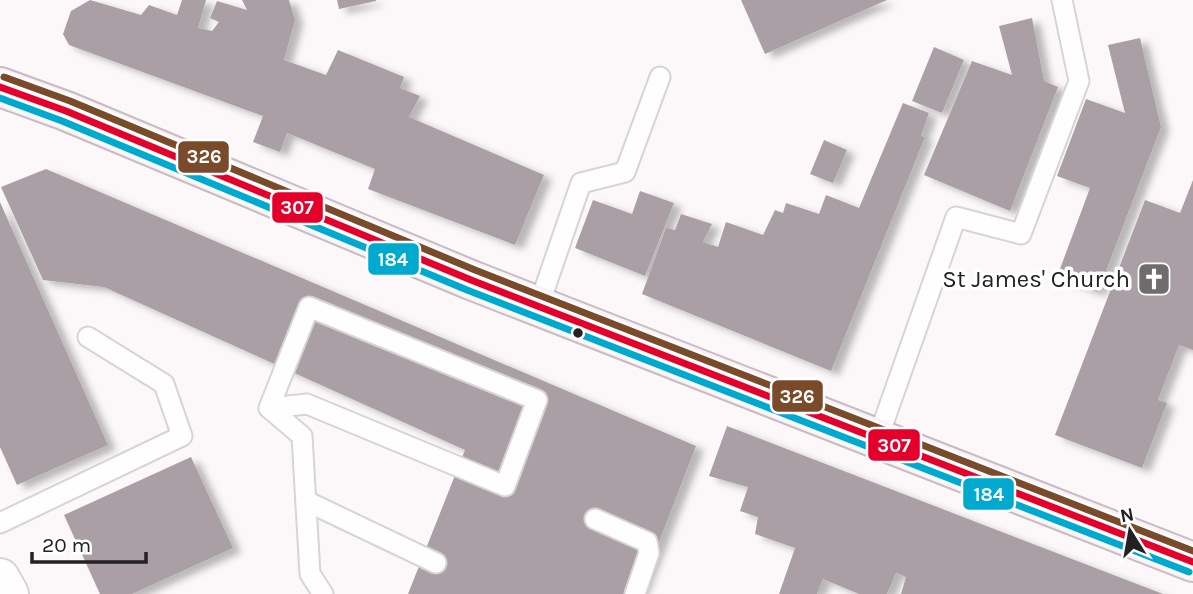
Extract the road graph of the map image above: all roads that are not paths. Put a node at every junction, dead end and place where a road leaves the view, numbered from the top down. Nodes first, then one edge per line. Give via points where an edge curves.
1 (1062, 0) edge
2 (660, 77) dead end
3 (0, 87) edge
4 (539, 305) junction
5 (88, 337) dead end
6 (269, 408) junction
7 (877, 438) junction
8 (306, 501) junction
9 (595, 519) dead end
10 (0, 523) edge
11 (1193, 562) edge
12 (436, 563) dead end
13 (0, 578) edge
14 (9, 594) edge
15 (323, 594) edge
16 (635, 594) edge

1 - 7 lane via 1079,81 1021,233 956,217
2 - 4 lane via 625,172 580,183
3 - 4 main road
4 - 7 main road
5 - 10 lane via 164,384 183,436
6 - 6 lane via 309,307 537,400 513,489 307,404
6 - 8 lane via 302,436
7 - 11 main road
8 - 12 lane
8 - 15 lane via 310,573
9 - 16 lane via 647,542 649,553
13 - 14 street

